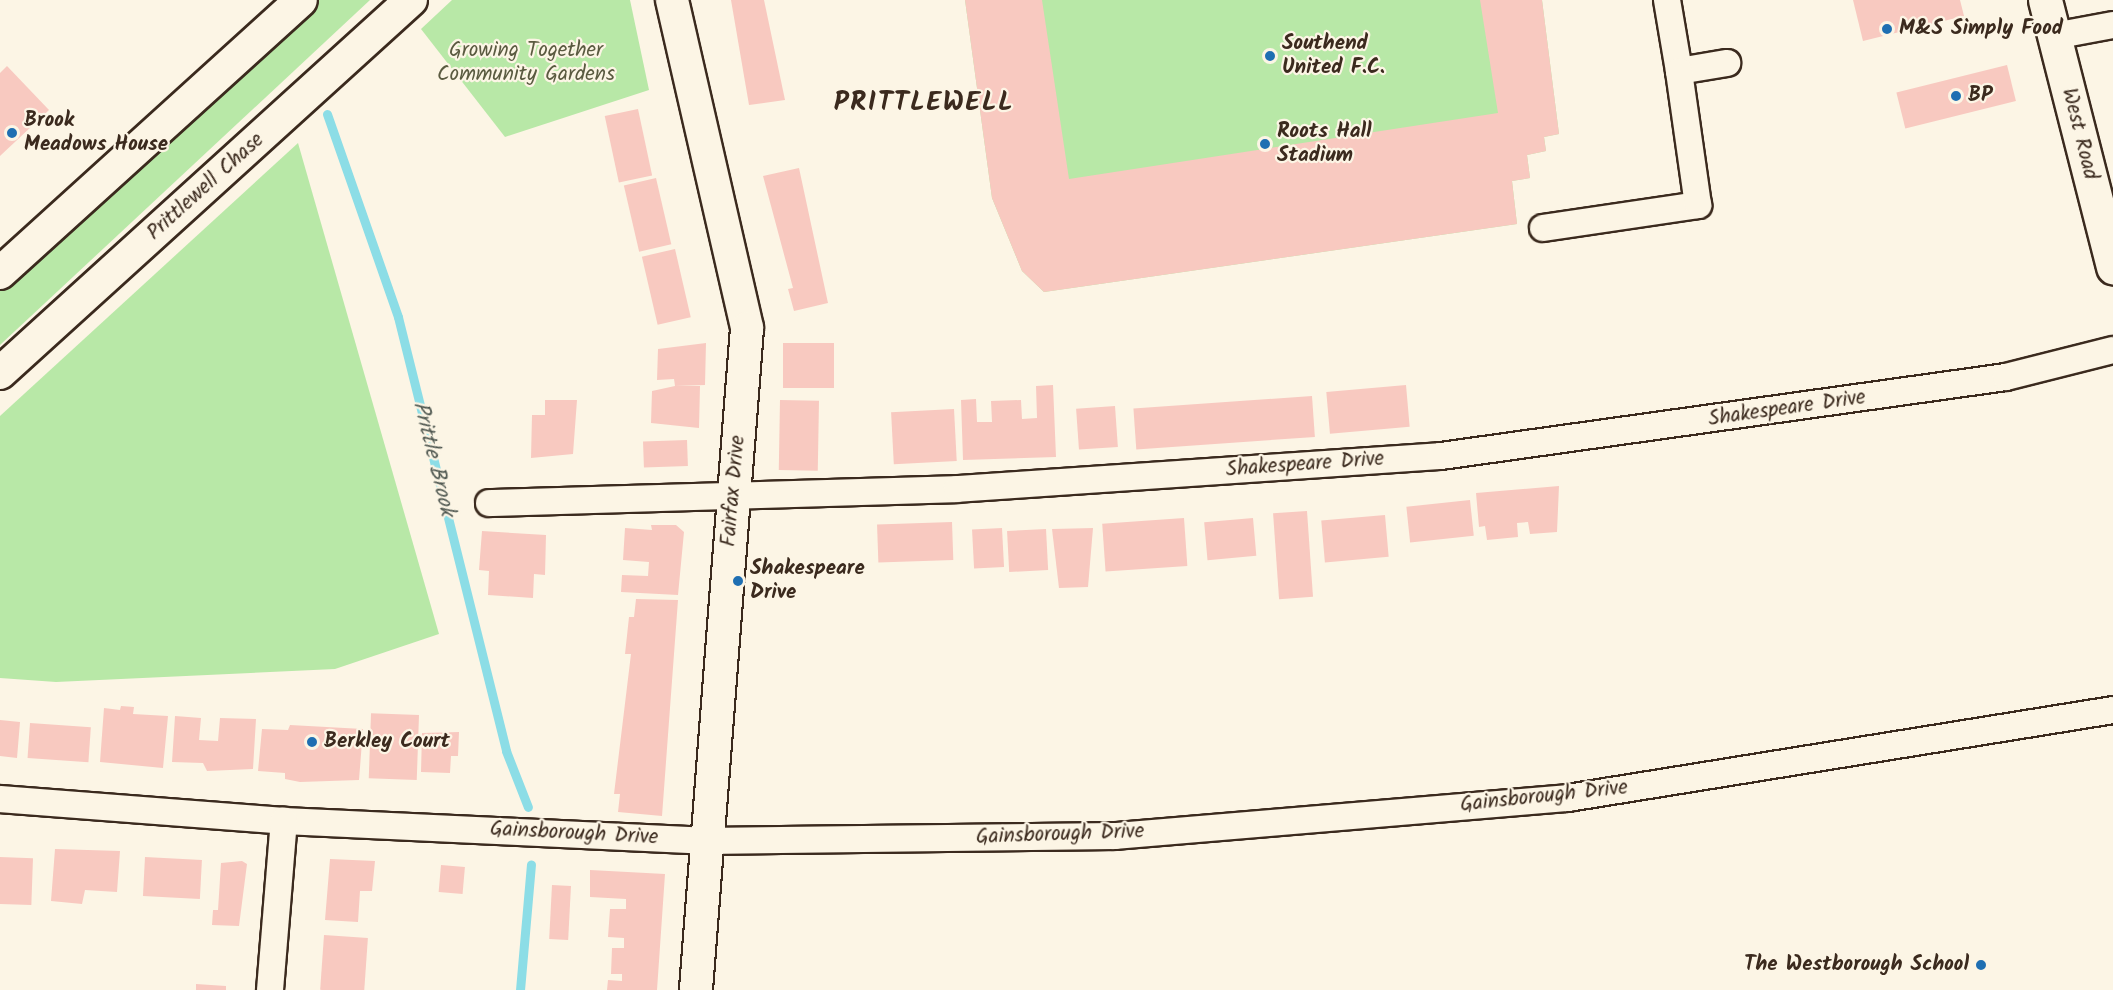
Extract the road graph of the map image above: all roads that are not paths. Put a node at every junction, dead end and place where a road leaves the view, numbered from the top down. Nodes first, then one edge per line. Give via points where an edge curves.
1 (301, 0) edge
2 (411, 0) edge
3 (672, 0) edge
4 (1667, 0) edge
5 (2045, 0) edge
6 (2113, 25) edge
7 (2054, 36) junction
8 (1727, 63) dead end
9 (1679, 71) junction
10 (1543, 228) dead end
11 (2113, 267) edge
12 (0, 273) edge
13 (2113, 350) edge
14 (0, 373) edge
15 (732, 499) junction
16 (489, 503) dead end
17 (2113, 710) edge
18 (0, 798) edge
19 (284, 821) junction
20 (705, 841) junction
21 (270, 990) edge
22 (696, 990) edge

1 - 12 street
2 - 14 street, Prittlewell Chase
3 - 15 street, Fairfax Drive via 747,328
4 - 9 street
5 - 7 main road, West Road
6 - 7 street
7 - 11 main road, West Road
8 - 9 street
9 - 10 street via 1698,206
13 - 15 street, Shakespeare Drive via 2006,377 1441,456 957,489
15 - 16 street, Shakespeare Drive
15 - 20 street, Fairfax Drive
17 - 20 street, Gainsborough Drive via 1568,798 1115,836
18 - 19 street, Gainsborough Drive
19 - 20 street, Gainsborough Drive
19 - 21 street
20 - 22 street, Fairfax Drive

